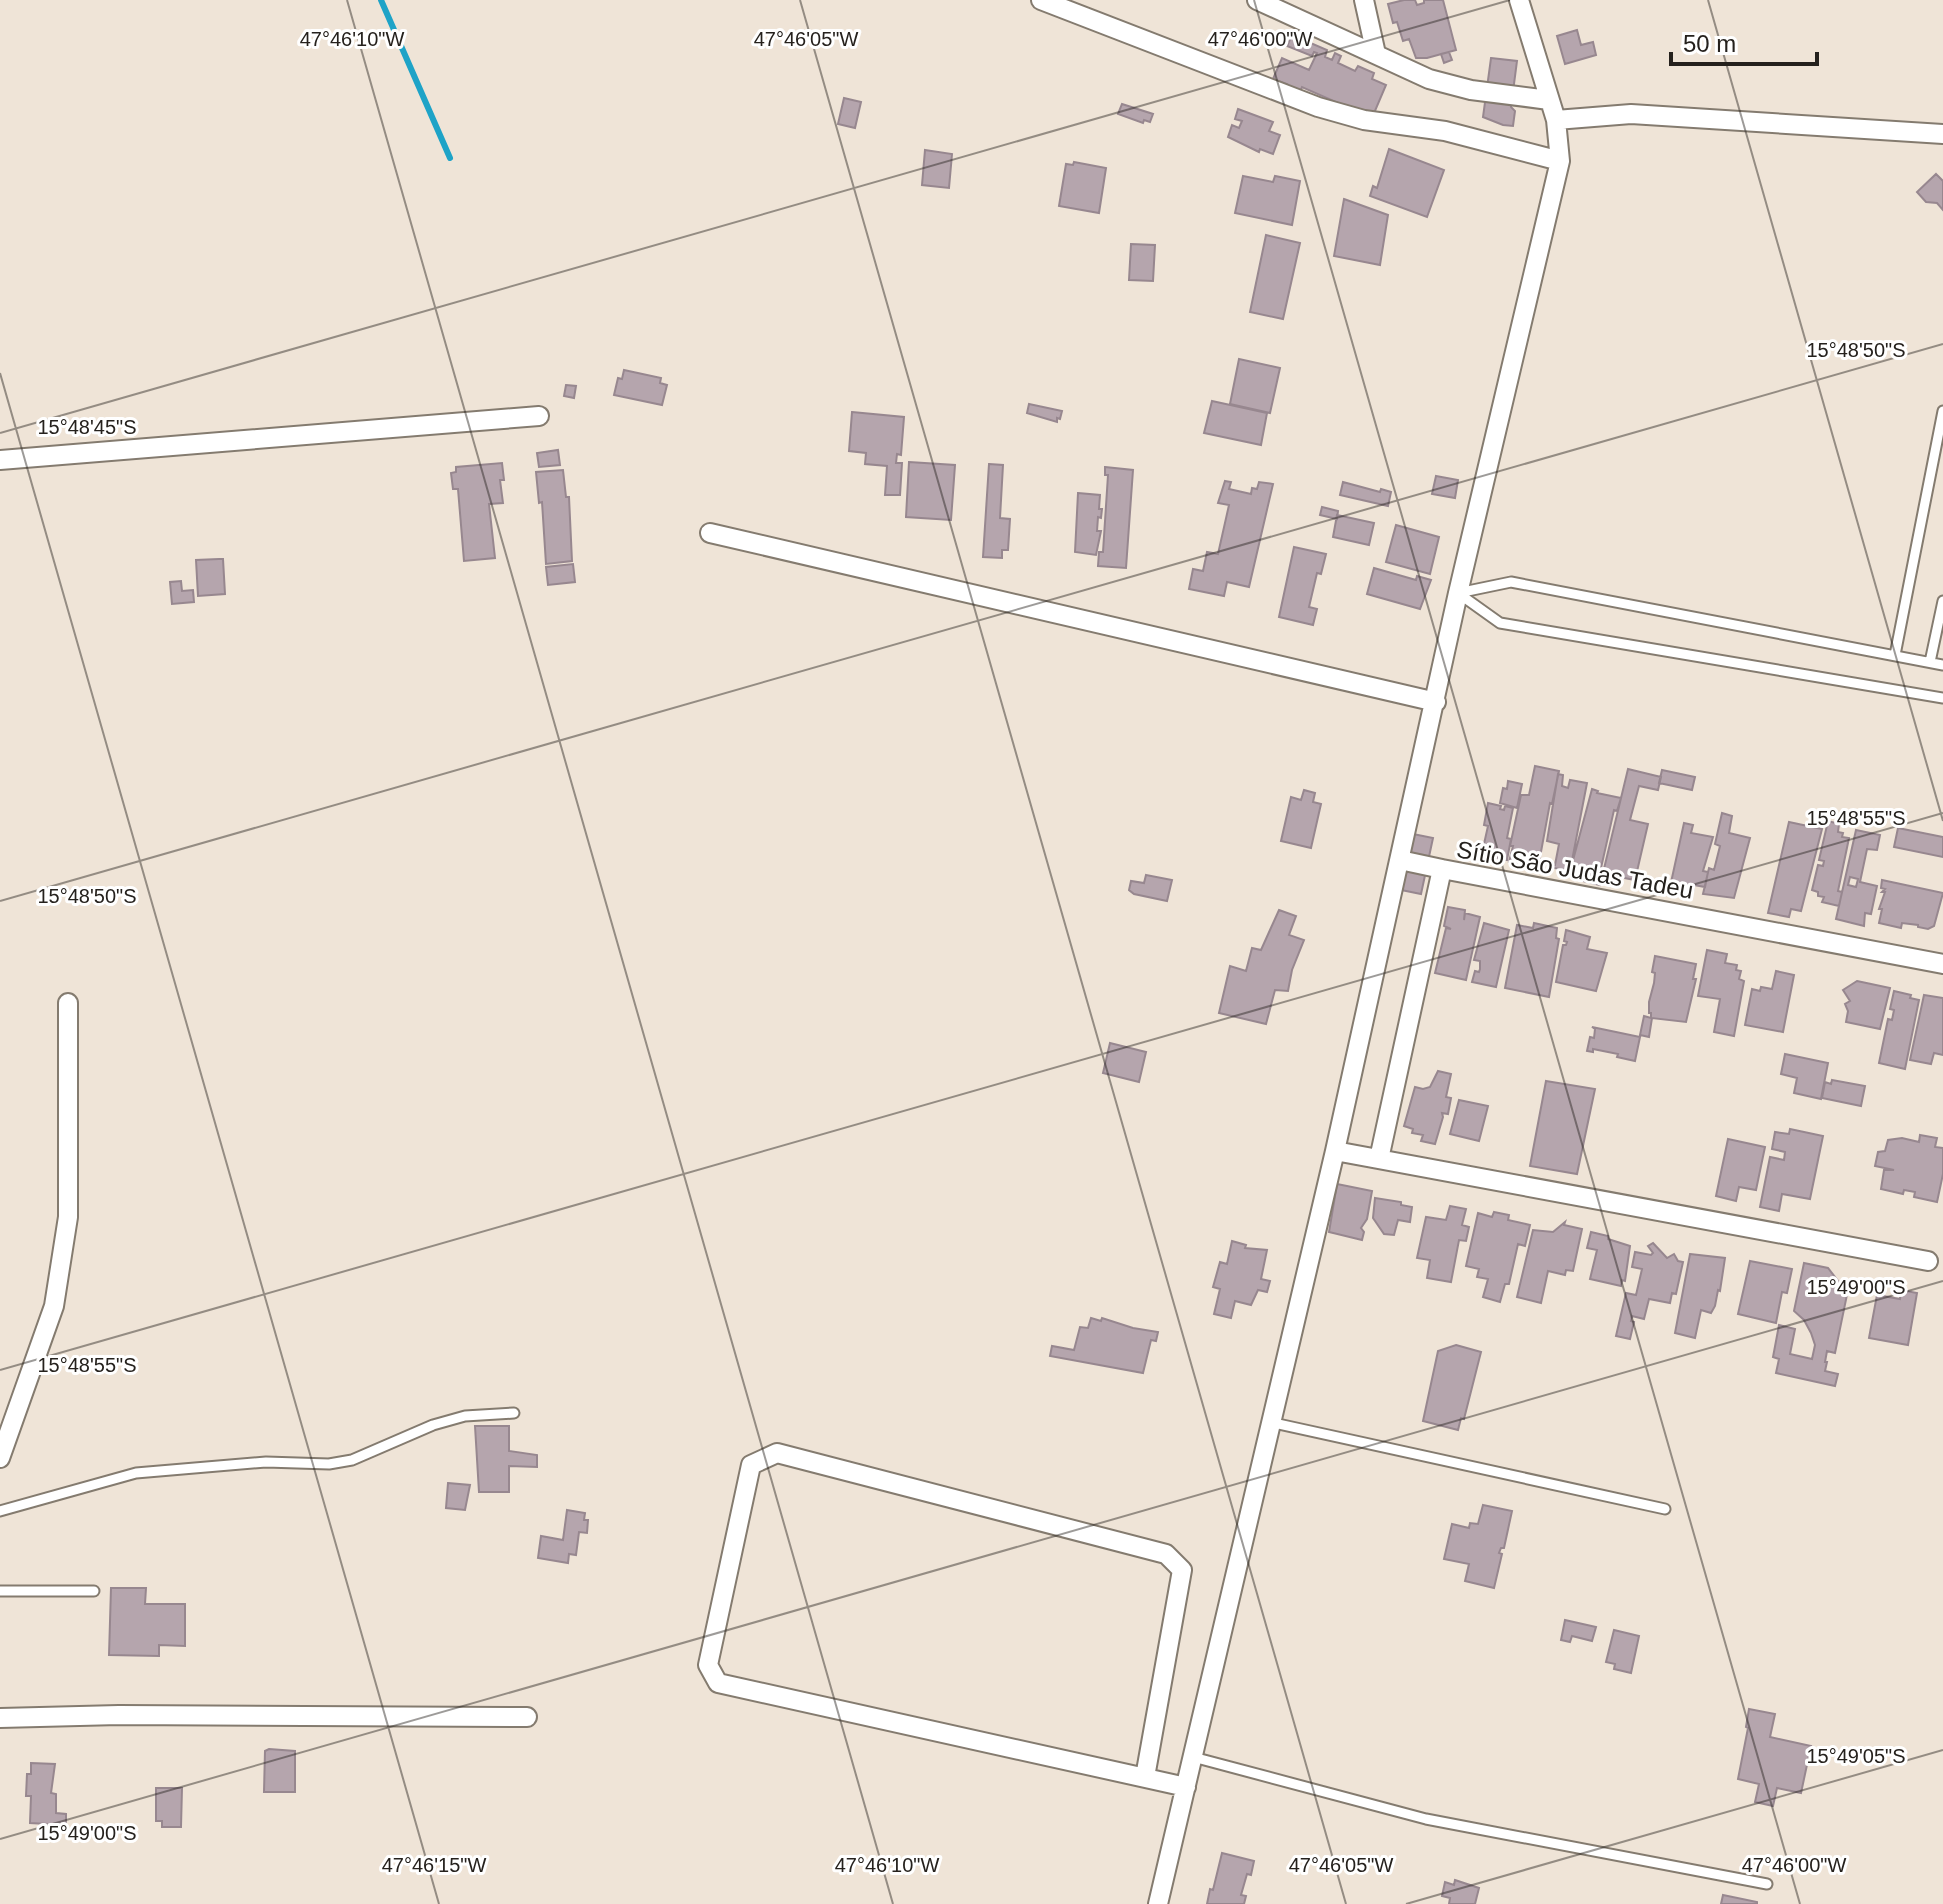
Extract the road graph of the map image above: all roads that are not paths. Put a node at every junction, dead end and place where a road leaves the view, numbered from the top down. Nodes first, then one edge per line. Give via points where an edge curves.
1 (1041, 0) edge
2 (1257, 0) edge
3 (1364, 0) edge
4 (1519, 0) edge
5 (1376, 54) junction
6 (1549, 100) junction
7 (1556, 120) junction
8 (1943, 134) edge
9 (1560, 161) junction
10 (1943, 411) edge
11 (539, 416) dead end
12 (0, 460) edge
13 (710, 533) dead end
14 (1458, 593) junction
15 (1943, 601) edge
16 (1895, 655) junction
17 (1930, 662) junction
18 (1943, 665) edge
19 (1943, 698) edge
20 (1436, 702) junction
21 (1400, 860) junction
22 (1442, 869) junction
23 (1943, 964) edge
24 (68, 1003) dead end
25 (1335, 1151) junction
26 (1379, 1159) junction
27 (1928, 1261) dead end
28 (514, 1413) dead end
29 (1269, 1422) junction
30 (0, 1458) edge
31 (1665, 1509) dead end
32 (0, 1511) edge
33 (0, 1591) edge
34 (94, 1591) dead end
35 (527, 1717) dead end
36 (0, 1718) edge
37 (1193, 1757) junction
38 (1145, 1777) junction
39 (1186, 1787) junction
40 (1767, 1884) dead end
41 (1158, 1904) edge

1 - 9 street via 1318,107 1364,120 1445,131
2 - 5 street
3 - 5 street
4 - 6 street
5 - 6 street via 1450,86
6 - 7 street
7 - 8 street via 1631,114
7 - 9 street
9 - 14 street
10 - 16 lane
11 - 12 street
13 - 20 street
14 - 16 lane via 1511,582
14 - 19 lane via 1500,623
14 - 20 street
15 - 17 lane
16 - 17 lane
17 - 18 lane
20 - 21 street
21 - 22 street
21 - 25 street
22 - 23 street, Sítio São Judas Tadeu
22 - 26 street, Sítio São Judas Tadeu
24 - 30 street via 68,1217 54,1306
25 - 26 street
25 - 29 street
26 - 27 street
28 - 32 lane via 465,1416 433,1425 352,1460 136,1473
29 - 31 lane
29 - 37 street
33 - 34 lane
35 - 36 street
37 - 39 street
37 - 40 lane via 1426,1819
38 - 38 street via 718,1683 708,1665 751,1465 777,1453 1166,1554 1182,1570
38 - 39 street
39 - 41 street

